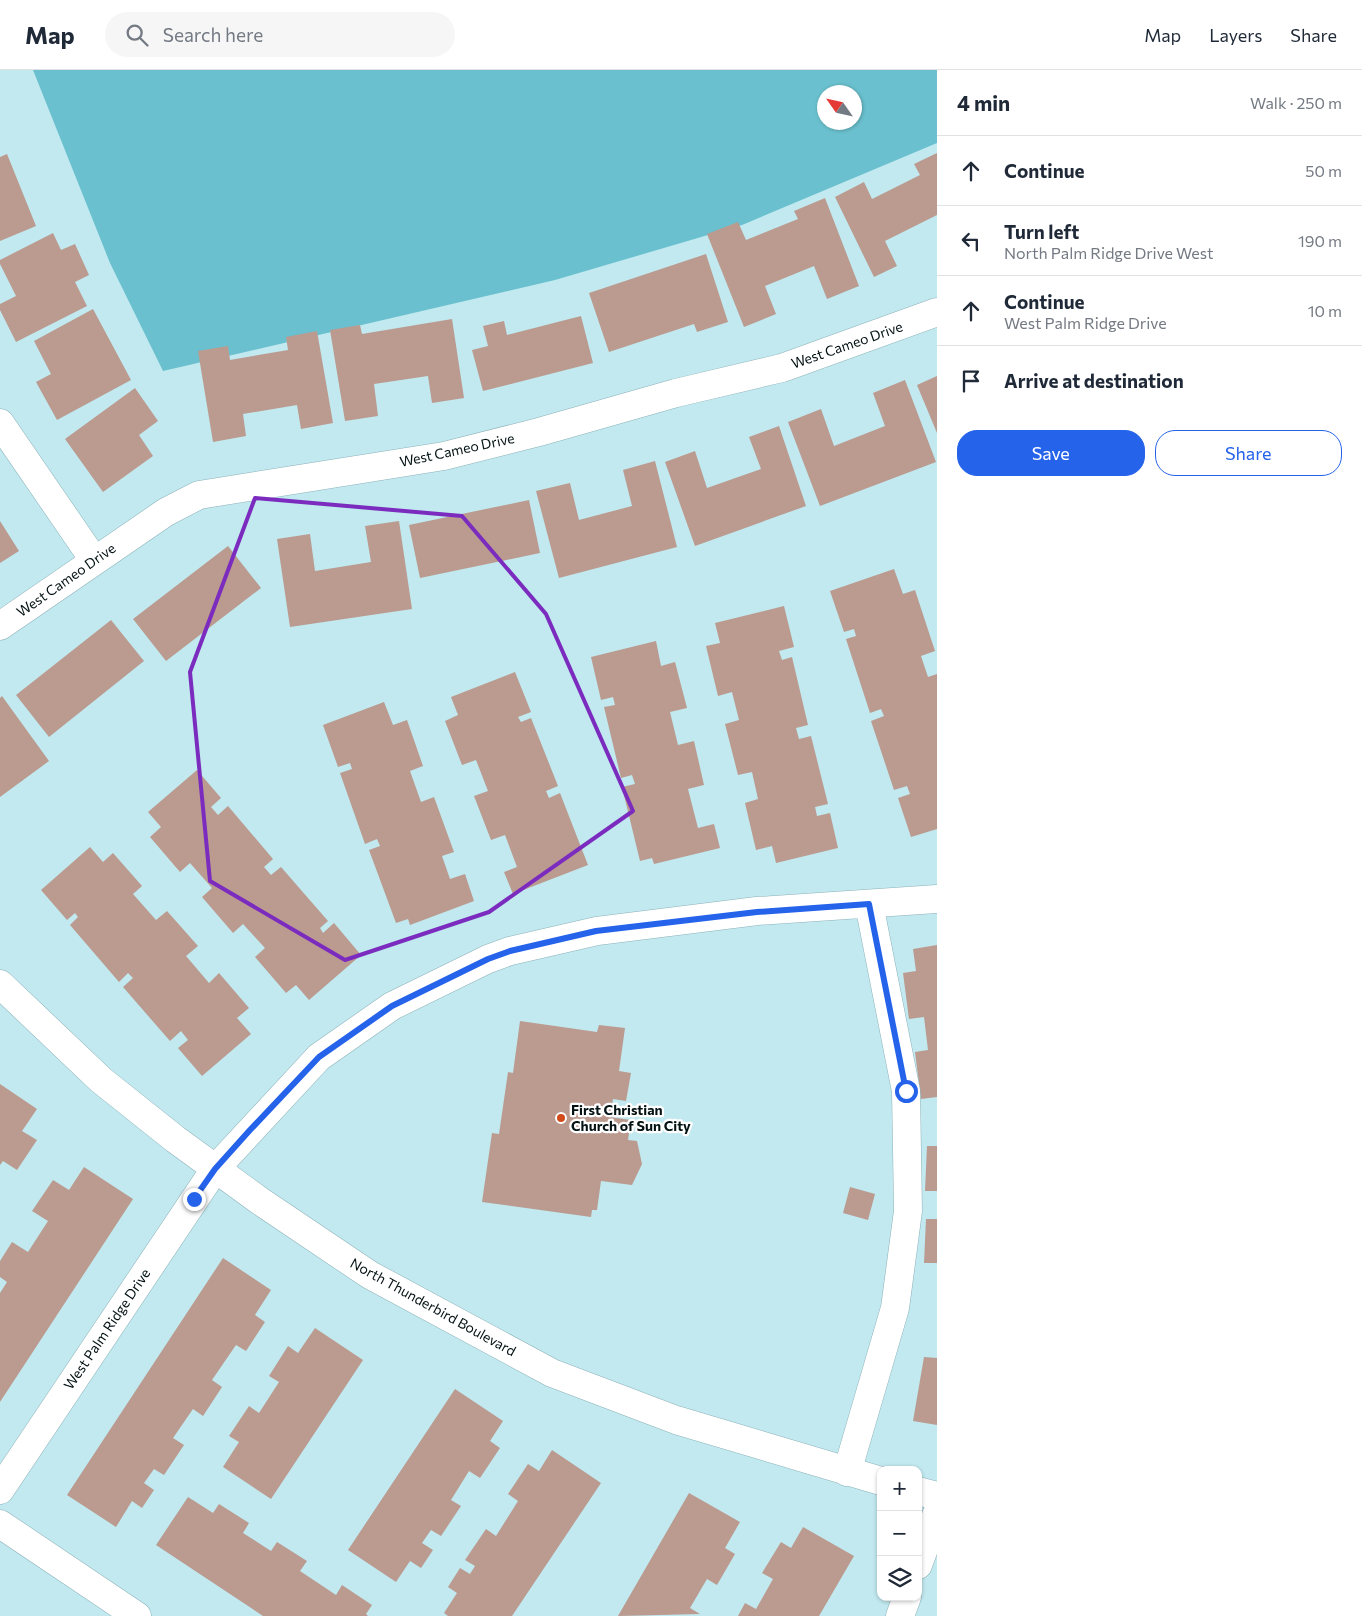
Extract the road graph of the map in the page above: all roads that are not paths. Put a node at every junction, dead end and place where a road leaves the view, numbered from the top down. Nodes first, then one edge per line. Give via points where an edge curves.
1 (937, 312) edge
2 (0, 423) edge
3 (94, 560) junction
4 (0, 626) edge
5 (937, 899) edge
6 (869, 904) junction
7 (0, 984) edge
8 (215, 1169) junction
9 (847, 1472) junction
10 (877, 1480) edge
11 (0, 1490) edge
12 (922, 1492) edge
13 (937, 1496) edge
14 (937, 1513) edge
15 (0, 1524) edge
16 (921, 1556) edge
17 (906, 1601) edge
18 (137, 1616) edge
19 (900, 1616) edge

1 - 3 street, West Cameo Drive via 782,368 676,393 444,456 199,495 166,512
2 - 3 street
3 - 4 street, West Cameo Drive
5 - 6 street, West Palm Ridge Drive
6 - 8 street, West Palm Ridge Drive via 757,912 596,931 488,959 392,1006 319,1057
6 - 9 street via 906,1091 908,1210 895,1308
7 - 8 street, North Thunderbird Boulevard via 101,1080
8 - 9 street, North Thunderbird Boulevard via 370,1275 552,1372 676,1420
8 - 11 street, West Palm Ridge Drive
9 - 10 street, North Thunderbird Boulevard
12 - 13 street
14 - 16 street
15 - 18 street
17 - 19 street

